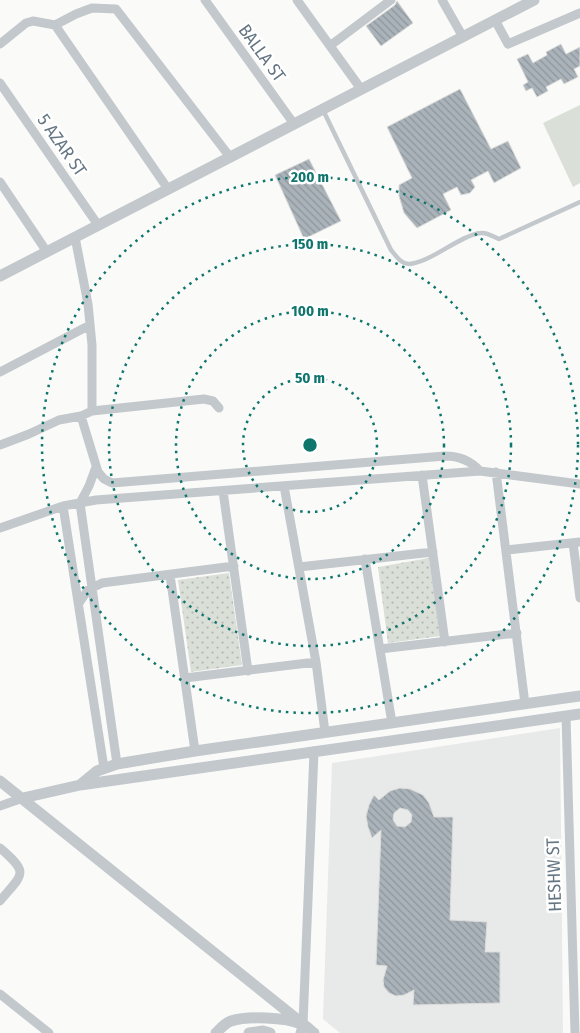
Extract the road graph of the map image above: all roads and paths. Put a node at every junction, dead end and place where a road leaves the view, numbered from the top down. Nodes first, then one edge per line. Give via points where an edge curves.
1 (205, 0) edge
2 (297, 0) edge
3 (442, 0) edge
4 (534, 0) edge
5 (387, 1) edge
6 (580, 13) edge
7 (495, 20) junction
8 (54, 25) junction
9 (463, 36) junction
10 (0, 44) edge
11 (330, 45) junction
12 (0, 83) edge
13 (361, 89) junction
14 (323, 109) junction
15 (294, 124) junction
16 (230, 157) junction
17 (1, 185) edge
18 (168, 189) junction
19 (580, 202) edge
20 (98, 225) junction
21 (75, 237) junction
22 (47, 252) junction
23 (0, 276) edge
24 (90, 325) junction
25 (0, 372) edge
26 (219, 408) dead end
27 (92, 410) junction
28 (81, 416) junction
29 (0, 445) edge
30 (96, 467) junction
31 (480, 471) junction
32 (496, 472) junction
33 (422, 475) junction
34 (580, 484) edge
35 (284, 486) junction
36 (223, 491) junction
37 (80, 503) junction
38 (63, 506) junction
39 (0, 528) edge
40 (576, 543) edge
41 (507, 550) junction
42 (432, 552) junction
43 (365, 559) junction
44 (234, 566) junction
45 (298, 567) junction
46 (170, 575) junction
47 (92, 586) junction
48 (580, 598) edge
49 (78, 603) junction
50 (517, 633) junction
51 (445, 642) junction
52 (380, 650) junction
53 (316, 662) junction
54 (248, 671) junction
55 (185, 678) junction
56 (580, 696) edge
57 (525, 704) junction
58 (509, 706) junction
59 (474, 711) junction
60 (580, 714) edge
61 (566, 716) junction
62 (392, 723) junction
63 (511, 724) junction
64 (476, 729) junction
65 (325, 732) junction
66 (195, 751) junction
67 (314, 751) junction
68 (117, 764) junction
69 (104, 768) junction
70 (0, 781) edge
71 (80, 785) junction
72 (24, 798) junction
73 (0, 806) edge
74 (0, 848) edge
75 (0, 901) edge
76 (0, 994) edge
77 (301, 1028) edge
78 (220, 1032) edge
79 (49, 1033) edge
80 (249, 1033) edge
81 (270, 1033) edge
82 (314, 1033) edge
83 (574, 1033) edge

1 - 15 street, BALLA ST
2 - 11 street
3 - 9 street
4 - 7 street
5 - 11 street
6 - 7 street via 508,44
7 - 9 street
8 - 10 street via 26,23
8 - 16 street via 92,8 116,9
8 - 18 street
9 - 13 street
11 - 13 street
12 - 20 street, 5 AZAR ST
13 - 14 street
14 - 15 street
14 - 19 lane via 391,250 408,264 482,232 499,239
15 - 16 street
16 - 18 street
17 - 22 street
18 - 20 street
20 - 21 street
21 - 22 street
21 - 24 street
22 - 23 street
24 - 25 street
24 - 27 street
26 - 27 street via 213,401 204,399
27 - 28 street
28 - 29 street via 59,420
28 - 30 street
30 - 31 street via 104,479 116,484 445,456 463,458
30 - 37 street
31 - 32 street
31 - 33 street
32 - 34 street
32 - 41 street
33 - 35 street
33 - 42 street
35 - 36 street
35 - 45 street
36 - 37 street
36 - 44 street
37 - 38 street
37 - 47 street
38 - 39 street
38 - 49 street
40 - 41 street
40 - 48 street
41 - 50 street
42 - 43 street
42 - 51 street
43 - 45 street
43 - 52 street
44 - 46 street
44 - 54 street
45 - 53 street
46 - 47 street
46 - 55 street
47 - 49 street
47 - 68 street
49 - 69 street
50 - 51 street
50 - 57 street
51 - 52 street
52 - 62 street
53 - 54 street
53 - 65 street
54 - 55 street
55 - 66 street
56 - 57 street
57 - 58 street
58 - 59 street
58 - 63 street
59 - 62 street
59 - 64 street
60 - 61 street
61 - 63 street
61 - 83 street, HESHW ST
62 - 65 street
63 - 64 street
64 - 67 street
65 - 66 street
66 - 68 street
67 - 71 street
67 - 77 street
68 - 69 street
69 - 71 street
70 - 72 street
71 - 72 street
72 - 73 street
72 - 77 street
74 - 75 street via 17,863 20,872 19,878
76 - 79 street
77 - 78 street via 288,1020 259,1018 237,1020 224,1025
77 - 82 street
80 - 81 street

